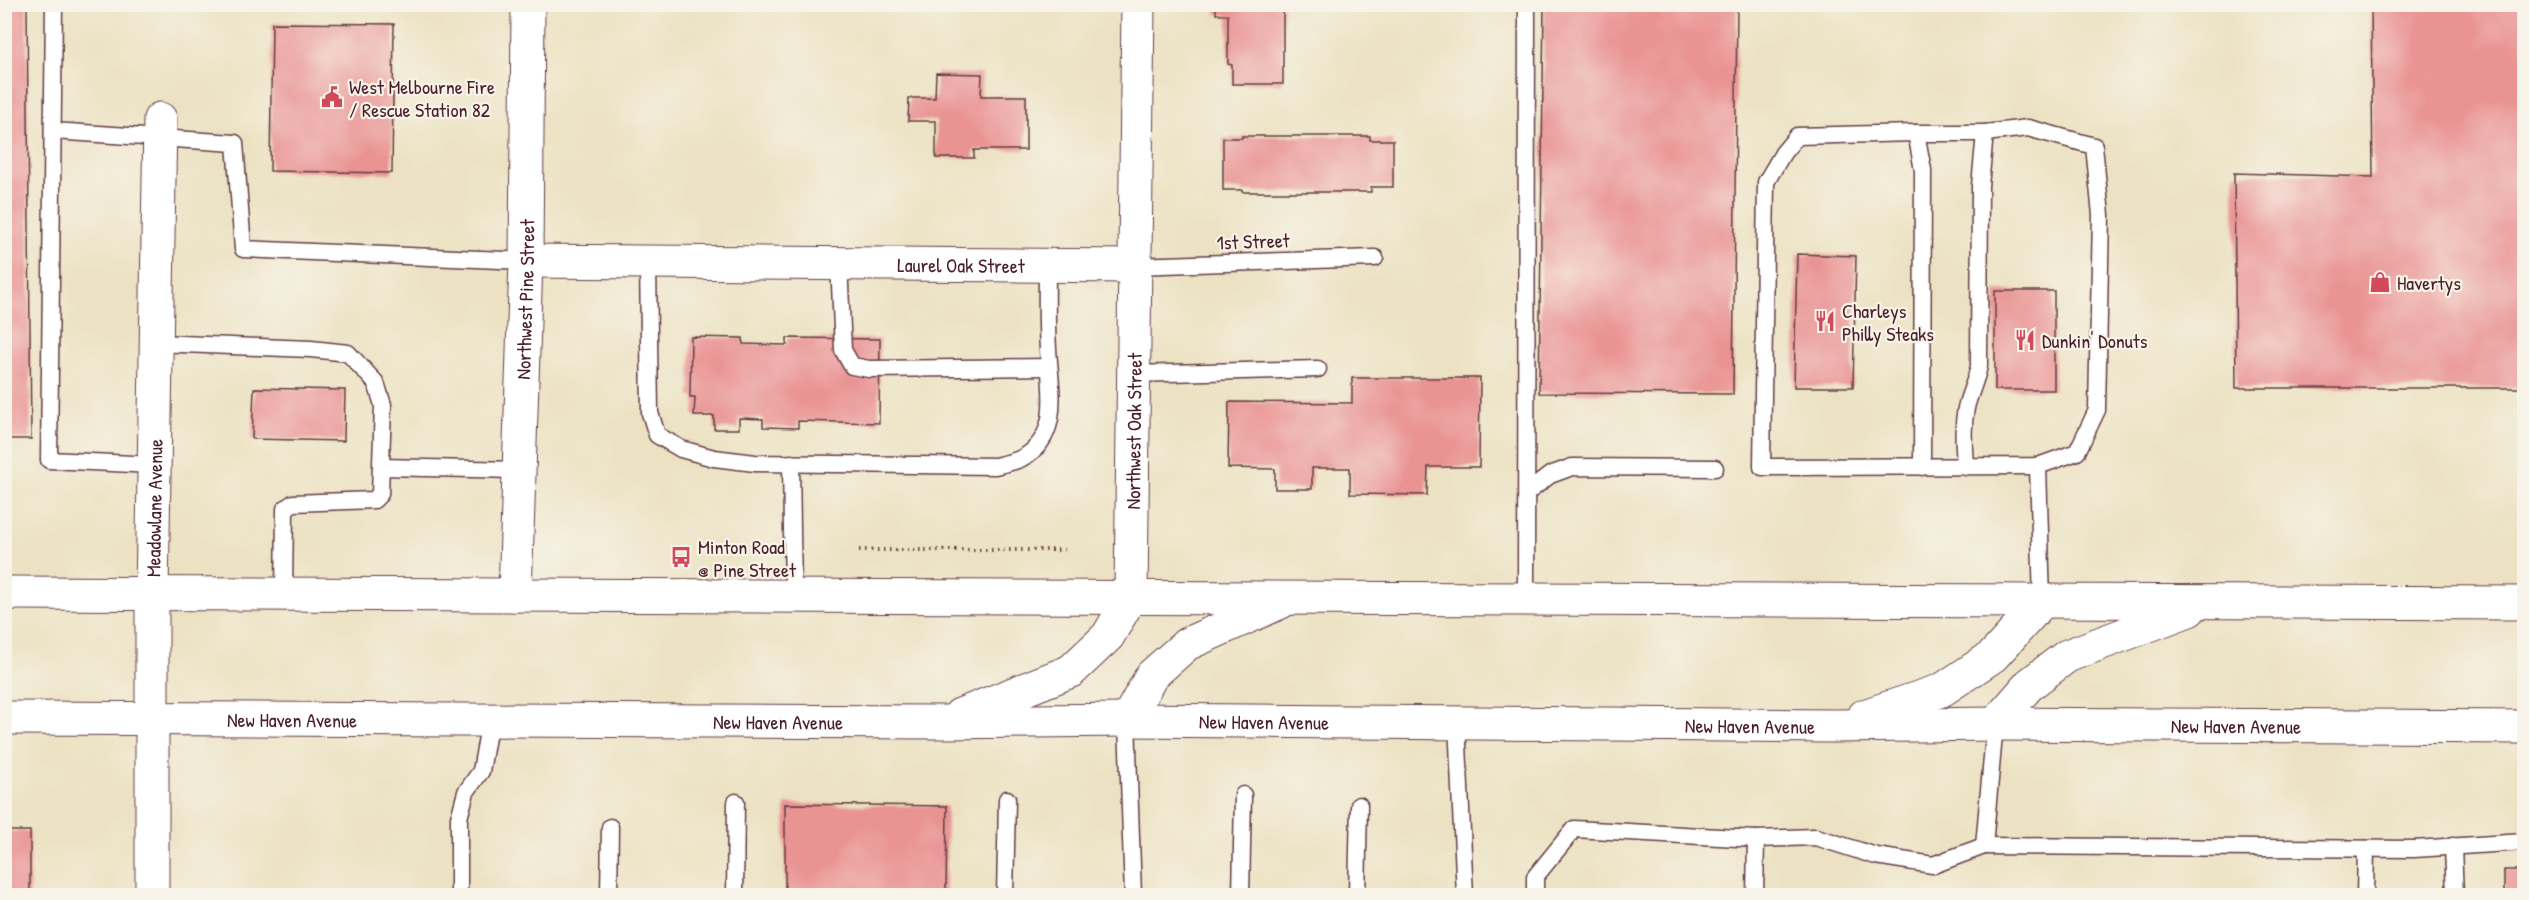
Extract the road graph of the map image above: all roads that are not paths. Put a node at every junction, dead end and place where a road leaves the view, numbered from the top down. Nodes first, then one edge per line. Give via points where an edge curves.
1 (54, 4) edge
2 (528, 4) edge
3 (1138, 4) edge
4 (1527, 4) edge
5 (160, 129) junction
6 (52, 131) junction
7 (1916, 133) junction
8 (1985, 133) junction
9 (1375, 258) dead end
10 (526, 261) junction
11 (648, 262) junction
12 (839, 263) junction
13 (1047, 265) junction
14 (1133, 266) junction
15 (156, 343) junction
16 (1049, 367) junction
17 (1318, 369) dead end
18 (1132, 374) junction
19 (791, 463) junction
20 (154, 465) junction
21 (2038, 466) junction
22 (1922, 467) junction
23 (1965, 467) junction
24 (381, 468) junction
25 (1715, 468) dead end
26 (519, 470) junction
27 (1528, 492) junction
28 (4, 593) edge
29 (152, 594) junction
30 (284, 594) junction
31 (515, 594) junction
32 (793, 595) junction
33 (1131, 596) junction
34 (1291, 598) junction
35 (1526, 599) junction
36 (2042, 602) junction
37 (2211, 602) junction
38 (2524, 603) edge
39 (4, 718) edge
40 (152, 719) junction
41 (490, 720) junction
42 (1127, 720) junction
43 (942, 722) junction
44 (1457, 722) junction
45 (1995, 724) junction
46 (1834, 726) junction
47 (2524, 727) edge
48 (1243, 795) dead end
49 (1007, 799) dead end
50 (736, 802) dead end
51 (1359, 805) dead end
52 (610, 827) dead end
53 (1756, 839) junction
54 (2524, 842) edge
55 (1984, 846) junction
56 (2454, 846) junction
57 (2366, 849) junction
58 (152, 896) edge
59 (459, 896) edge
60 (609, 896) edge
61 (735, 896) edge
62 (1005, 896) edge
63 (1133, 896) edge
64 (1241, 896) edge
65 (1357, 896) edge
66 (1465, 896) edge
67 (1535, 896) edge
68 (1755, 896) edge
69 (2365, 896) edge
70 (2455, 896) edge

1 - 6 lane
2 - 10 main road, Northwest Pine Street
3 - 14 main road
4 - 27 lane
5 - 6 lane
5 - 10 lane via 235,143 243,249
5 - 15 main road, Meadowlane Avenue
6 - 20 lane via 50,460
7 - 8 lane
7 - 22 lane via 1923,170
7 - 22 lane via 1797,135 1766,182 1762,468
8 - 21 lane via 2028,128 2094,146 2101,215 2097,410 2077,452
8 - 23 lane via 1980,186 1979,366 1963,430
9 - 14 lane, 1st Street
10 - 11 main road, Laurel Oak Street
10 - 26 main road, Northwest Pine Street
11 - 12 main road, Laurel Oak Street
11 - 19 lane via 648,386 657,435 681,449 714,458
12 - 13 main road, Laurel Oak Street
12 - 16 lane via 843,350 852,366
13 - 14 main road, Laurel Oak Street
13 - 16 lane
14 - 18 main road, Northwest Oak Street
15 - 20 main road, Meadowlane Avenue
15 - 24 lane via 348,353 376,382 383,405
16 - 19 lane via 1053,396 1050,423 1040,442 1022,458 995,466
17 - 18 lane
18 - 33 main road, Northwest Oak Street
19 - 32 lane
20 - 29 main road, Meadowlane Avenue
21 - 23 lane
21 - 36 lane
22 - 23 lane
24 - 26 lane
24 - 30 lane via 380,494 374,500 293,503 285,509
25 - 27 lane via 1572,467 1550,475
26 - 31 main road, Northwest Pine Street
27 - 35 lane
28 - 29 main road
29 - 30 main road
29 - 40 main road, Meadowlane Avenue
30 - 31 main road
31 - 32 main road
32 - 33 main road
33 - 34 main road
33 - 43 main road via 1108,636 1071,671
34 - 35 main road
34 - 42 main road via 1187,644 1152,675
35 - 36 main road
36 - 37 main road
36 - 46 main road via 1993,656 1942,690
37 - 38 main road
37 - 45 main road via 2067,656 2030,684
39 - 40 main road, New Haven Avenue
40 - 41 main road, New Haven Avenue
40 - 58 main road, Meadowlane Avenue
41 - 43 main road, New Haven Avenue
41 - 59 lane via 481,771 466,792 459,818
42 - 43 main road, New Haven Avenue
42 - 44 main road, New Haven Avenue
42 - 63 lane
44 - 46 main road, New Haven Avenue
44 - 66 lane
45 - 46 main road, New Haven Avenue
45 - 47 main road, New Haven Avenue
45 - 55 lane
48 - 64 lane
49 - 62 lane
50 - 61 lane
51 - 65 lane
52 - 60 lane
53 - 55 lane via 1816,837 1876,856 1933,865
53 - 67 lane via 1574,829 1535,877
53 - 68 lane
54 - 56 lane
55 - 57 lane
56 - 57 lane
56 - 70 lane
57 - 69 lane

